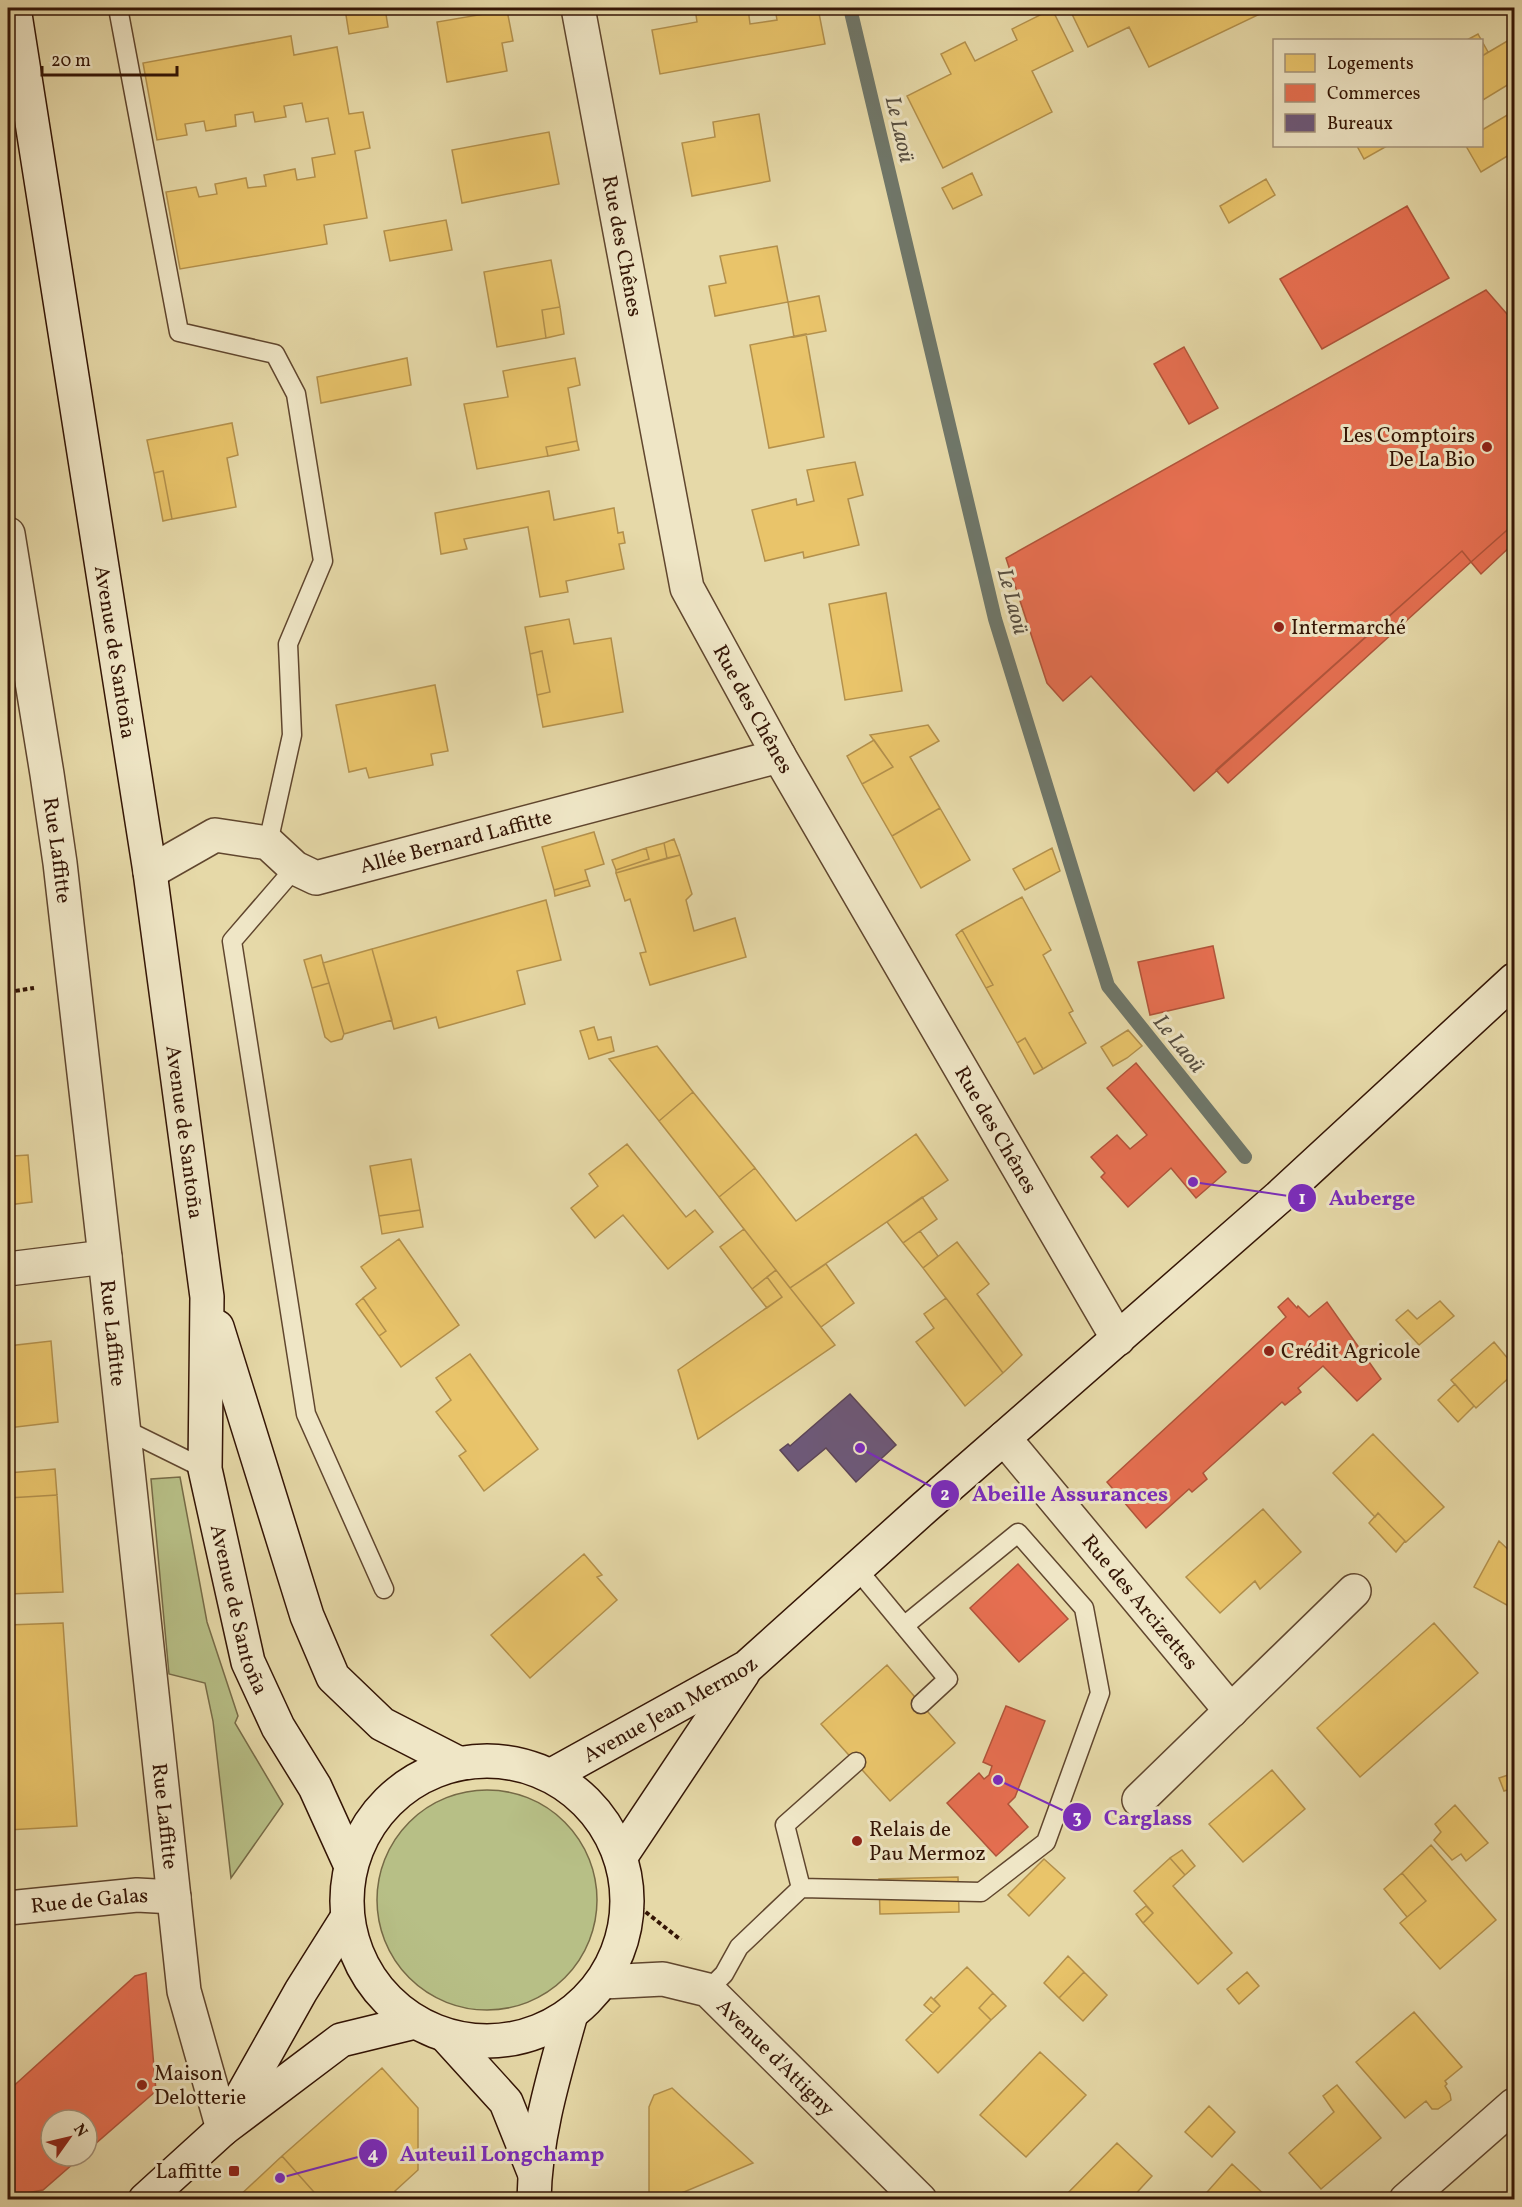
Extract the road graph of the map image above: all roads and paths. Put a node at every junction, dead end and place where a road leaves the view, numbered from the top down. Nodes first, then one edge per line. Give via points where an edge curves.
1 (14, 8) edge
2 (118, 8) edge
3 (578, 8) edge
4 (8, 534) edge
5 (779, 756) junction
6 (268, 843) junction
7 (295, 868) junction
8 (150, 872) junction
9 (1515, 980) edge
10 (105, 1257) junction
11 (8, 1269) edge
12 (207, 1298) junction
13 (1118, 1339) junction
14 (123, 1429) junction
15 (1004, 1438) junction
16 (205, 1469) junction
17 (857, 1569) junction
18 (384, 1589) dead end
19 (1354, 1591) dead end
20 (904, 1626) junction
21 (747, 1667) junction
22 (921, 1704) dead end
23 (1231, 1711) junction
24 (456, 1762) junction
25 (856, 1762) dead end
26 (552, 1775) junction
27 (1139, 1800) dead end
28 (621, 1856) junction
29 (350, 1864) junction
30 (801, 1888) junction
31 (174, 1897) junction
32 (8, 1908) edge
33 (347, 1918) junction
34 (603, 1982) junction
35 (708, 1990) junction
36 (571, 2014) junction
37 (415, 2022) junction
38 (446, 2036) junction
39 (1515, 2105) edge
40 (223, 2129) junction
41 (534, 2186) edge
42 (145, 2199) edge
43 (920, 2199) edge
44 (1406, 2199) edge

1 - 8 main road, Avenue de Santoña
2 - 6 lane via 179,332 275,354 296,394 324,561 288,644 292,735
3 - 5 main road, Rue des Chênes via 687,588
4 - 10 main road, Rue Laffitte via 57,841
5 - 7 main road, Allée Bernard Laffitte via 316,878
5 - 13 main road, Rue des Chênes
6 - 7 main road, Allée Bernard Laffitte
6 - 8 main road via 215,835
7 - 18 lane via 232,941 306,1414
8 - 12 main road, Avenue de Santoña
9 - 13 main road
10 - 11 main road
10 - 14 main road, Rue Laffitte
12 - 16 main road, Avenue de Santoña
12 - 24 main road, Avenue de Santoña via 307,1617 333,1677 382,1724
13 - 15 main road
14 - 16 lane
14 - 31 main road, Rue Laffitte
15 - 17 main road
15 - 23 main road, Rue des Arcizettes
16 - 29 main road, Avenue de Santoña via 248,1662 278,1727 315,1787
17 - 20 lane
17 - 21 main road
19 - 23 main road
20 - 22 lane via 948,1679
20 - 30 lane via 1018,1533 1084,1608 1100,1693 1046,1842 981,1892
21 - 26 main road, Avenue Jean Mermoz
21 - 28 main road, Avenue Jean Mermoz
23 - 27 main road
24 - 26 main road via 505,1760
24 - 29 main road via 420,1776 389,1798 365,1829
25 - 30 lane via 785,1825
26 - 28 main road via 581,1796 605,1823
28 - 34 main road via 628,1898 623,1940
29 - 33 main road
30 - 35 lane via 739,1947 724,1974
31 - 32 main road, Rue de Galas via 137,1895
31 - 40 main road, Rue Laffitte via 184,1991
33 - 37 main road via 358,1959 382,1995
33 - 40 main road
34 - 35 main road, Avenue d'Attigny via 663,1979
34 - 36 main road
35 - 43 main road, Avenue d'Attigny
36 - 38 main road via 532,2035 489,2042
36 - 41 main road via 549,2094
37 - 38 main road
37 - 40 main road via 341,2040
38 - 41 main road via 506,2102
39 - 44 main road
40 - 42 main road

